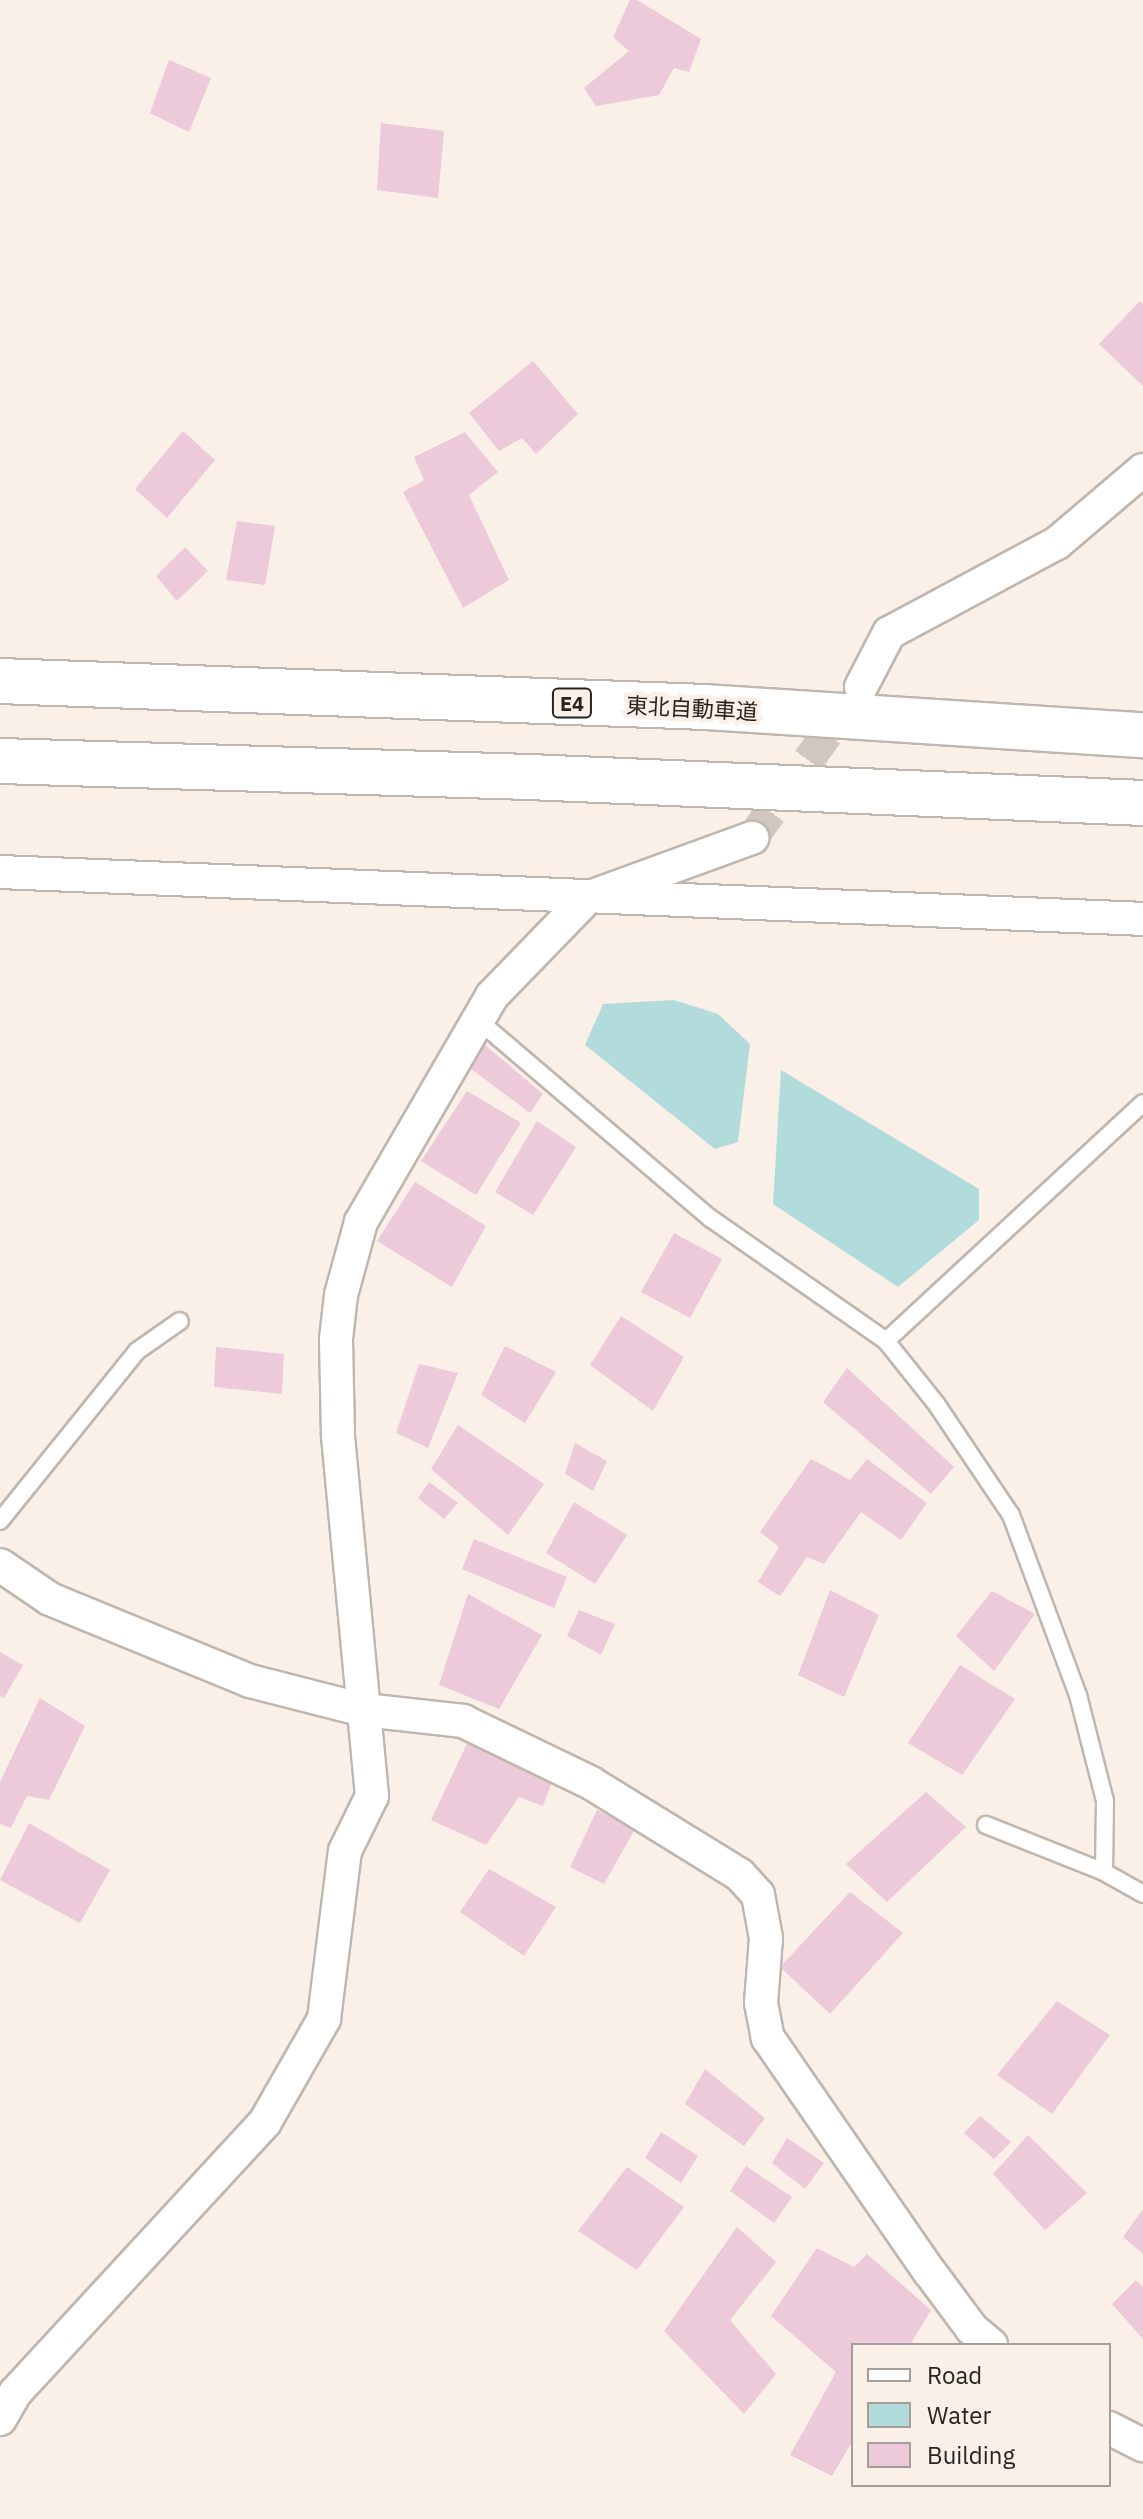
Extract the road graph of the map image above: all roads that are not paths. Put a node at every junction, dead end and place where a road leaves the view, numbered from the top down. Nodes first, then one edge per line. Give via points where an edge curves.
1 (1143, 470) edge
2 (0, 681) edge
3 (861, 687) tunnel mouth
4 (1143, 735) edge
5 (0, 761) edge
6 (1143, 803) edge
7 (752, 838) tunnel mouth
8 (0, 872) edge
9 (587, 898) junction
10 (1143, 919) edge
11 (478, 1020) junction
12 (1143, 1103) edge
13 (180, 1321) dead end
14 (886, 1341) junction
15 (0, 1521) edge
16 (0, 1565) edge
17 (364, 1710) junction
18 (986, 1825) dead end
19 (1104, 1872) junction
20 (1143, 1894) edge
21 (989, 2343) edge
22 (0, 2419) edge
23 (1111, 2429) edge
24 (1143, 2445) edge

1 - 3 street via 1057,543 889,633
2 - 4 highway, 東北自動車道 / E4 via 706,707
5 - 6 highway via 607,779
7 - 9 street
8 - 9 street
9 - 10 street
9 - 11 street via 492,996
11 - 14 lane via 710,1218
11 - 17 street via 361,1222 341,1295 336,1339 338,1435
12 - 14 lane
13 - 15 lane via 137,1351
14 - 19 lane via 937,1405 1011,1515 1078,1695 1105,1801
16 - 17 street via 50,1599 250,1681
17 - 21 street via 463,1721 591,1783 740,1875 758,1895 766,1938 761,2003 768,2038 929,2271
17 - 22 street via 372,1796 345,1851 324,2019 265,2122 15,2393
18 - 19 lane
19 - 20 lane
23 - 24 street

